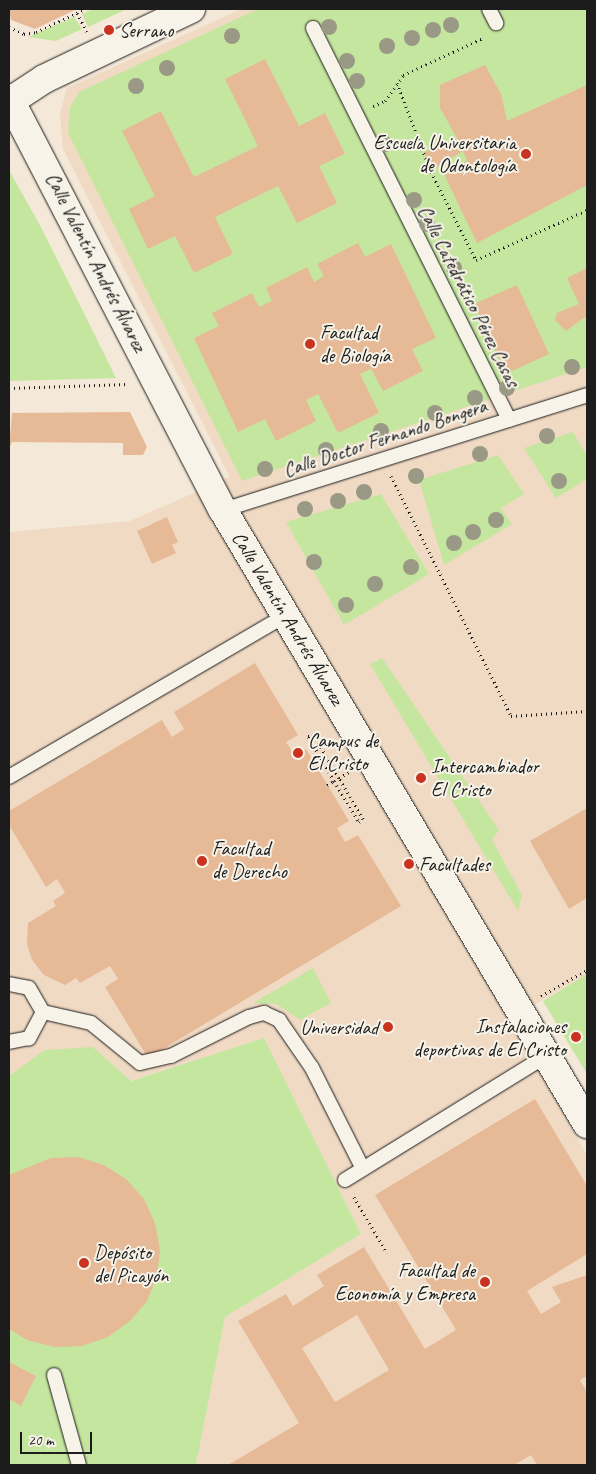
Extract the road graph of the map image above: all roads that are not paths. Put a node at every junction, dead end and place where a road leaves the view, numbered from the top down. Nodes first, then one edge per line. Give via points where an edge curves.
1 (191, 9) edge
2 (489, 9) edge
3 (496, 23) dead end
4 (313, 28) dead end
5 (9, 100) edge
6 (587, 395) edge
7 (509, 420) junction
8 (224, 510) junction
9 (286, 615) junction
10 (9, 777) edge
11 (9, 984) edge
12 (42, 1012) junction
13 (10, 1042) edge
14 (546, 1055) junction
15 (587, 1124) edge
16 (363, 1168) junction
17 (345, 1180) dead end
18 (54, 1375) dead end
19 (79, 1465) edge

1 - 5 street via 44,79
2 - 3 lane
4 - 7 lane, Calle Catedrático Pérez Casas
5 - 8 street, Calle Valentín Andrés Álvarez
6 - 7 lane, Calle Doctor Fernando Bongera
7 - 8 lane, Calle Doctor Fernando Bongera
8 - 9 street, Calle Valentín Andrés Álvarez
9 - 10 lane
9 - 14 street, Calle Valentín Andrés Álvarez
11 - 12 lane via 29,988
12 - 13 lane via 36,1031
12 - 16 lane via 91,1023 140,1063 170,1056 248,1017 264,1013 279,1020 312,1068
14 - 15 street, Calle Valentín Andrés Álvarez
14 - 16 lane
16 - 17 lane
18 - 19 lane

